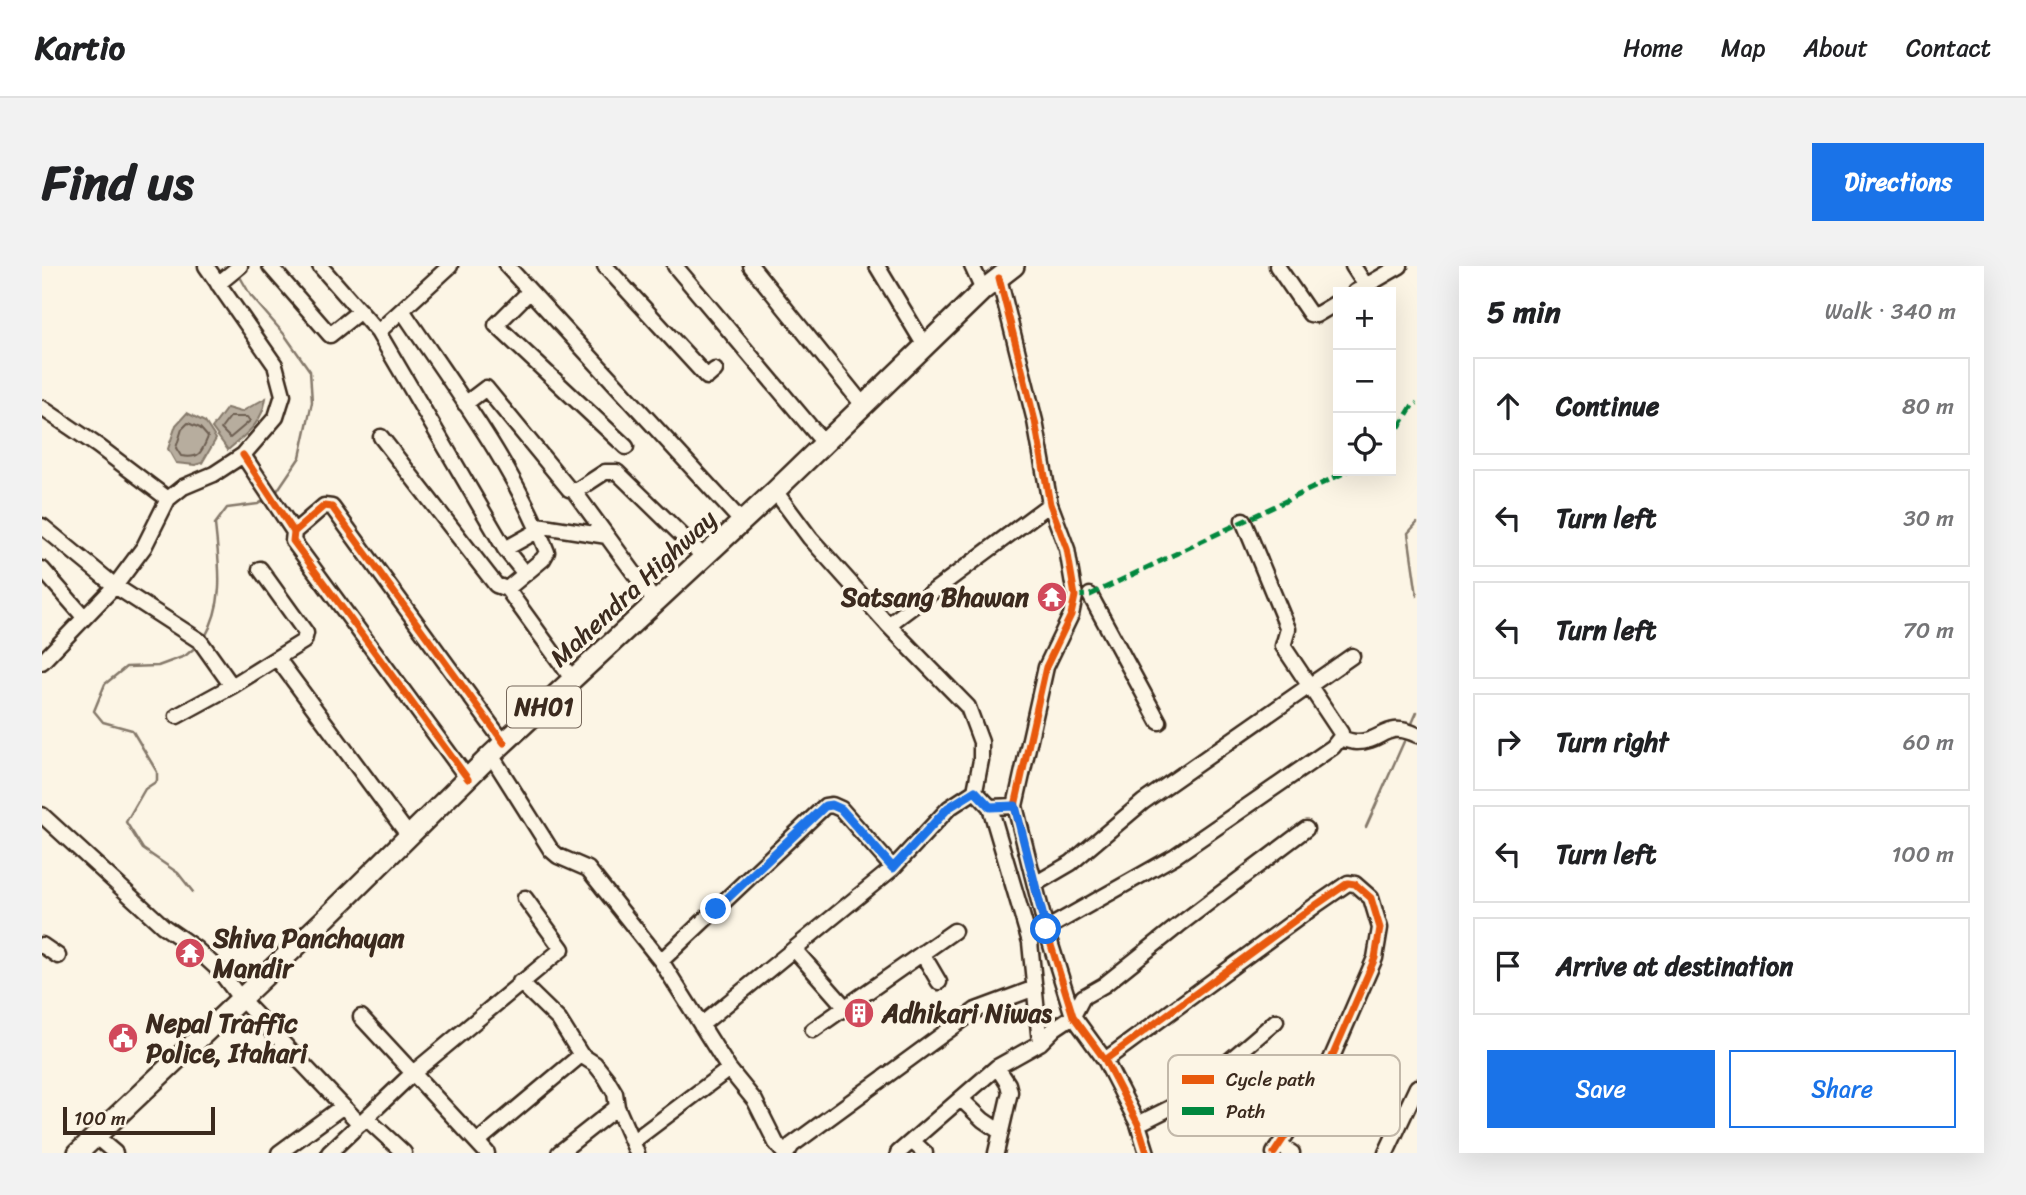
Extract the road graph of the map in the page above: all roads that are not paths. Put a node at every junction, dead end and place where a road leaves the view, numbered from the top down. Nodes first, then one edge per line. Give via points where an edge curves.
1 (206, 266) edge
2 (270, 266) edge
3 (320, 266) edge
4 (450, 266) edge
5 (507, 266) edge
6 (605, 266) edge
7 (675, 266) edge
8 (751, 266) edge
9 (877, 266) edge
10 (972, 266) edge
11 (1277, 266) edge
12 (1353, 266) edge
13 (1400, 266) edge
14 (235, 270) edge
15 (999, 278) edge
16 (218, 284) junction
17 (1360, 287) edge
18 (1364, 287) edge
19 (530, 291) junction
20 (1333, 305) edge
21 (402, 310) junction
22 (360, 311) junction
23 (378, 332) junction
24 (925, 346) junction
25 (715, 370) dead end
26 (465, 404) junction
27 (863, 405) junction
28 (42, 408) edge
29 (382, 437) dead end
30 (824, 443) junction
31 (626, 447) dead end
32 (243, 455) junction
33 (574, 491) junction
34 (775, 491) junction
35 (168, 499) junction
36 (1050, 504) junction
37 (1243, 520) dead end
38 (742, 522) junction
39 (42, 526) edge
40 (538, 528) junction
41 (294, 532) junction
42 (607, 536) junction
43 (505, 549) junction
44 (704, 557) junction
45 (42, 569) edge
46 (260, 569) dead end
47 (525, 573) junction
48 (115, 586) junction
49 (508, 589) junction
50 (1090, 595) dead end
51 (656, 603) junction
52 (85, 617) junction
53 (888, 625) junction
54 (1352, 656) dead end
55 (277, 658) junction
56 (42, 662) edge
57 (573, 680) junction
58 (1310, 685) junction
59 (232, 687) junction
60 (177, 716) dead end
61 (1159, 722) dead end
62 (1417, 736) edge
63 (1340, 738) junction
64 (498, 749) junction
65 (468, 779) junction
66 (975, 791) junction
67 (1015, 806) junction
68 (990, 807) junction
69 (42, 815) edge
70 (1306, 829) dead end
71 (409, 836) junction
72 (893, 868) junction
73 (1035, 884) junction
74 (525, 898) dead end
75 (1046, 929) junction
76 (954, 930) dead end
77 (42, 945) edge
78 (794, 949) junction
79 (922, 953) junction
80 (58, 956) dead end
81 (661, 961) junction
82 (520, 982) junction
83 (939, 982) dead end
84 (1035, 988) junction
85 (240, 998) junction
86 (845, 1007) junction
87 (1073, 1016) junction
88 (361, 1017) dead end
89 (1276, 1021) dead end
90 (701, 1025) junction
91 (813, 1030) dead end
92 (1040, 1043) junction
93 (581, 1055) junction
94 (1236, 1055) edge
95 (1333, 1055) edge
96 (1105, 1060) junction
97 (998, 1068) junction
98 (729, 1069) junction
99 (412, 1073) junction
100 (1417, 1087) edge
101 (961, 1099) junction
102 (343, 1106) junction
103 (617, 1107) junction
104 (1168, 1109) edge
105 (363, 1121) junction
106 (1400, 1123) edge
107 (1138, 1124) junction
108 (999, 1131) junction
109 (95, 1136) junction
110 (1394, 1136) edge
111 (912, 1141) junction
112 (482, 1147) edge
113 (634, 1148) edge
114 (1276, 1149) edge
115 (335, 1151) edge
116 (78, 1153) edge
117 (115, 1153) edge
118 (279, 1153) edge
119 (404, 1153) edge
120 (559, 1153) edge
121 (785, 1153) edge
122 (898, 1153) edge
123 (925, 1153) edge
124 (996, 1153) edge
125 (1147, 1153) edge
126 (1292, 1153) edge
127 (1386, 1153) edge

1 - 16 street
2 - 22 street via 330,335
3 - 22 street
4 - 21 street
5 - 19 street
6 - 25 street via 707,377
7 - 30 street
8 - 27 street
9 - 24 street
10 - 15 street
11 - 20 street via 1310,314
12 - 17 street
13 - 18 street
14 - 16 street
15 - 24 highway, Mahendra Highway / NH01
15 - 36 street via 1035,421
16 - 32 street via 275,365 284,395 276,417
19 - 31 street via 496,325
19 - 38 street
21 - 23 street
21 - 26 street
22 - 23 street
23 - 43 street
24 - 27 highway, Mahendra Highway / NH01
26 - 33 street via 486,388
26 - 40 street via 508,469
27 - 30 highway, Mahendra Highway / NH01
28 - 35 street
29 - 49 street via 496,585
30 - 34 highway, Mahendra Highway / NH01
32 - 35 street
32 - 41 street
33 - 42 street
33 - 44 street via 605,472 617,472
34 - 38 highway, Mahendra Highway / NH01
34 - 53 street
35 - 48 street via 144,547
36 - 53 street
36 - 67 street via 1067,549 1074,596 1071,615 1046,667
37 - 58 street via 1288,629 1283,646
38 - 44 highway, Mahendra Highway / NH01
39 - 48 street
40 - 42 street
40 - 43 street
40 - 47 street via 547,552
41 - 64 street via 324,506 332,507
41 - 65 street via 293,541
42 - 51 street
43 - 47 street
44 - 51 highway, Mahendra Highway / NH01
45 - 52 street
46 - 55 street via 306,633 302,643
47 - 49 street
48 - 52 street
48 - 59 street via 200,641
49 - 57 street
50 - 61 street
51 - 57 highway, Mahendra Highway / NH01
52 - 56 street
53 - 66 street via 968,707 981,742
54 - 58 street
55 - 59 street
55 - 71 street
57 - 64 highway, Mahendra Highway / NH01
58 - 63 street
58 - 73 street via 1143,802 1071,863
59 - 60 street
62 - 63 street via 1392,729 1360,742
63 - 75 street via 1175,856
64 - 65 highway, Mahendra Highway / NH01
64 - 81 street via 551,849 588,869
65 - 71 highway, Mahendra Highway / NH01
66 - 68 street
66 - 72 street via 948,808
67 - 68 street
67 - 73 street
68 - 84 street via 1030,942
69 - 85 street via 163,926 219,970
70 - 87 street via 1083,997
71 - 85 highway, Mahendra Highway / NH01
72 - 78 street
72 - 81 street via 841,809 825,806
73 - 75 street
74 - 82 street via 562,949
75 - 87 street
76 - 79 street
77 - 80 street
78 - 86 street
78 - 90 street
79 - 83 street
79 - 86 street
81 - 90 street
82 - 93 street via 559,1020
82 - 99 street
84 - 92 street
84 - 121 street via 976,1010
85 - 102 street
85 - 109 highway, Mahendra Highway / NH01
86 - 91 street
87 - 92 street
87 - 96 street
88 - 99 street
89 - 94 street
90 - 98 street
92 - 97 street
93 - 103 street via 606,1078
93 - 112 street
95 - 96 street via 1375,958 1380,928 1371,898 1349,883
96 - 107 street
97 - 101 street
97 - 108 street via 1010,1092
98 - 113 street
98 - 121 street via 755,1101
99 - 105 street
99 - 112 street
100 - 106 street
101 - 108 street
101 - 111 street
102 - 105 street
102 - 118 street
103 - 113 street
103 - 120 street
104 - 107 street
105 - 115 street
105 - 119 street
107 - 125 street
108 - 124 street
109 - 116 highway, Mahendra Highway / NH01
109 - 117 street
110 - 127 street
111 - 122 street
111 - 123 street
114 - 126 street

